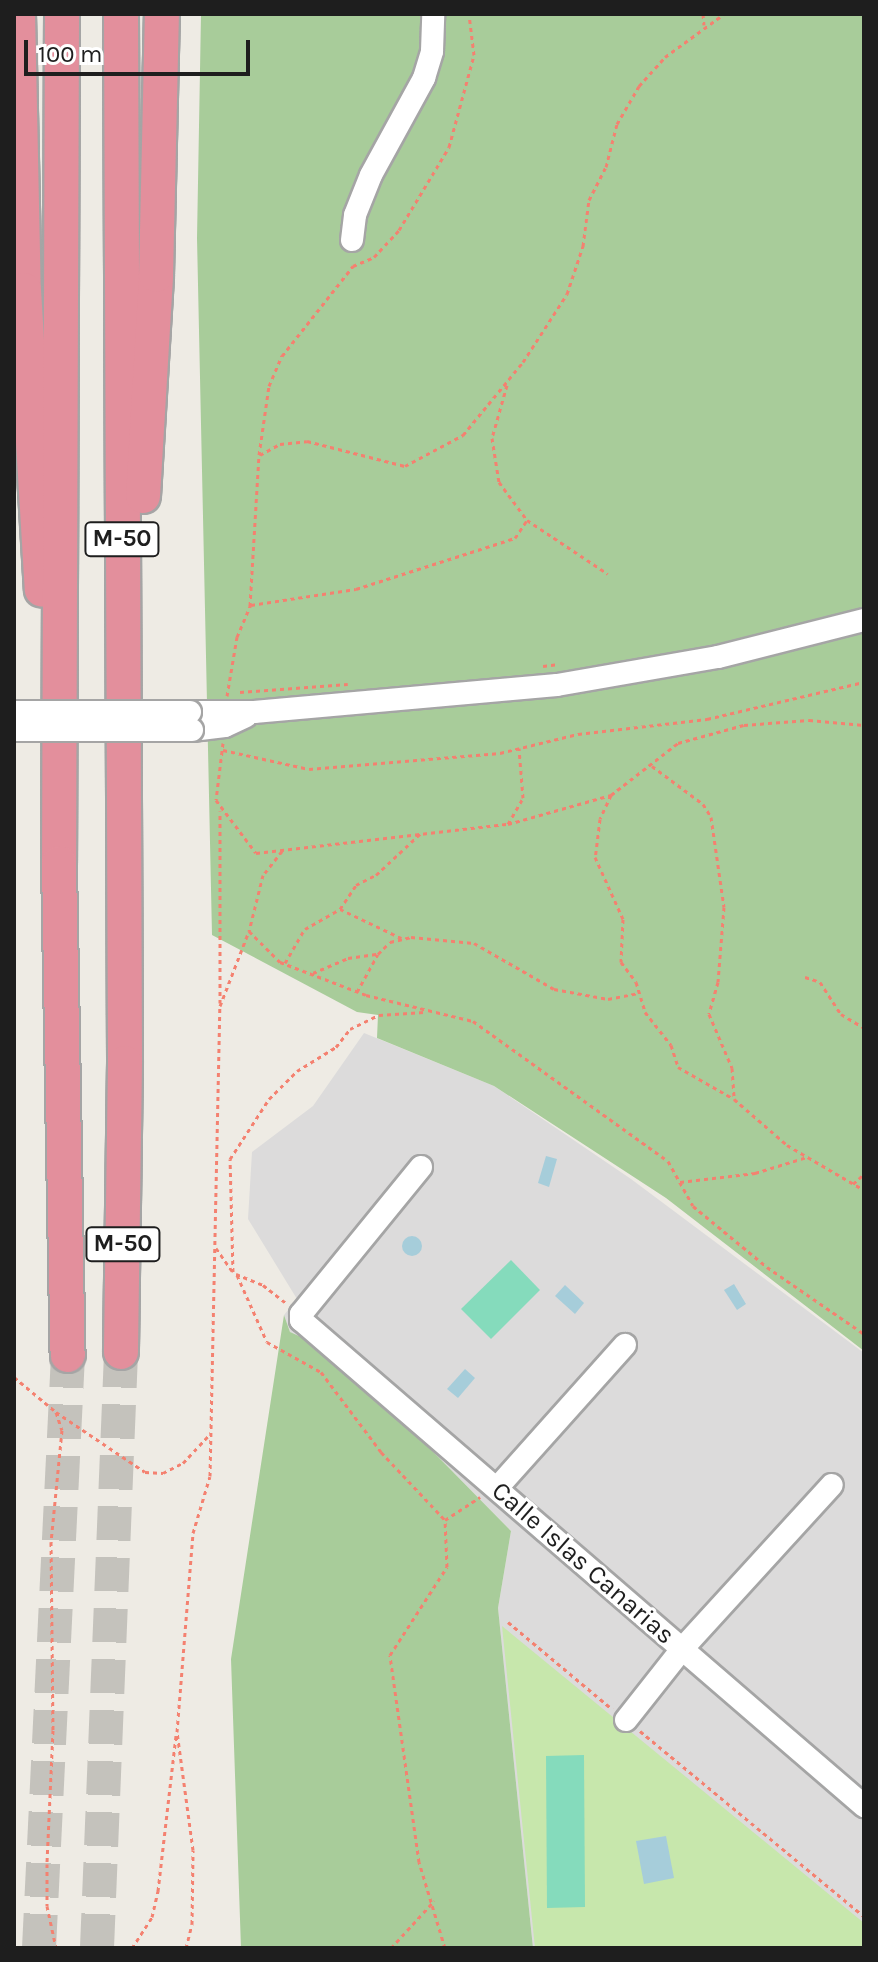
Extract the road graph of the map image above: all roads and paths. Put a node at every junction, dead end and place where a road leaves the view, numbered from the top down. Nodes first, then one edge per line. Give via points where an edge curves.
1 (18, 14) edge
2 (62, 14) edge
3 (121, 14) edge
4 (162, 14) edge
5 (433, 14) edge
6 (469, 14) edge
7 (703, 14) edge
8 (724, 14) edge
9 (704, 25) junction
10 (352, 240) dead end
11 (508, 381) junction
12 (259, 455) junction
13 (527, 520) junction
14 (608, 574) dead end
15 (250, 606) junction
16 (864, 620) edge
17 (567, 663) dead end
18 (535, 667) dead end
19 (864, 682) edge
20 (363, 683) dead end
21 (229, 684) dead end
22 (215, 696) dead end
23 (14, 712) edge
24 (191, 721) junction
25 (864, 725) edge
26 (14, 730) edge
27 (223, 740) dead end
28 (519, 748) junction
29 (223, 750) junction
30 (652, 766) junction
31 (611, 795) junction
32 (220, 811) junction
33 (508, 824) junction
34 (421, 833) junction
35 (284, 849) junction
36 (59, 863) junction
37 (340, 909) junction
38 (249, 931) junction
39 (401, 938) junction
40 (378, 954) junction
41 (285, 964) junction
42 (310, 973) junction
43 (805, 977) dead end
44 (357, 992) junction
45 (639, 993) junction
46 (220, 1006) junction
47 (430, 1011) junction
48 (864, 1028) edge
49 (125, 1063) junction
50 (734, 1099) junction
51 (807, 1157) junction
52 (421, 1167) dead end
53 (864, 1174) edge
54 (680, 1182) junction
55 (853, 1184) junction
56 (864, 1190) edge
57 (216, 1248) junction
58 (235, 1273) junction
59 (275, 1296) dead end
60 (864, 1334) edge
61 (625, 1345) dead end
62 (121, 1352) tunnel mouth
63 (68, 1355) tunnel mouth
64 (14, 1377) edge
65 (56, 1412) junction
66 (211, 1433) junction
67 (832, 1485) dead end
68 (497, 1488) junction
69 (445, 1520) junction
70 (508, 1622) dead end
71 (682, 1649) junction
72 (626, 1720) junction
73 (177, 1732) junction
74 (864, 1806) edge
75 (434, 1901) junction
76 (864, 1916) edge
77 (56, 1948) edge
78 (132, 1948) edge
79 (186, 1948) edge
80 (391, 1948) edge
81 (445, 1948) edge

1 - 36 highway via 24,290
2 - 36 highway, M-50
3 - 49 highway, M-50
4 - 49 highway via 156,275 136,631 134,966
5 - 10 street via 432,51 424,78 371,175 355,215
6 - 12 path via 474,55 449,147 399,230 374,257 353,266 282,356 269,386
7 - 9 path
8 - 9 path
9 - 11 path via 639,86 617,124 606,167 589,200 574,280
11 - 12 path via 463,435 405,466 307,441 280,444
11 - 13 path via 492,438 499,482
12 - 15 path
13 - 14 path
13 - 15 path via 515,538 487,549 445,557 338,595
15 - 21 path via 237,637
16 - 24 street via 718,657 557,685
17 - 18 path
19 - 28 path via 707,719 578,734
20 - 22 path
23 - 24 street, bridge
24 - 26 street, bridge
25 - 30 path via 809,720 744,725 678,743
27 - 29 path
28 - 29 path via 309,769
28 - 33 path via 523,798
29 - 32 path via 216,800
30 - 31 path
30 - 50 path via 703,804 711,817 724,907 718,982 709,1014 732,1068
31 - 33 path
31 - 45 path via 600,819 595,857 623,919 621,962
32 - 35 path via 256,853
32 - 46 path
33 - 34 path
34 - 35 path
34 - 37 path via 376,875 356,885
35 - 38 path via 263,875
36 - 63 highway, M-50
37 - 39 path
37 - 41 path via 305,929
38 - 41 path
38 - 46 path
39 - 40 path
39 - 45 path via 474,943 554,989 608,999
40 - 42 path via 348,958
40 - 44 path
41 - 42 path
42 - 44 path
43 - 48 path via 820,982 841,1014
44 - 47 path
45 - 50 path via 678,1067
46 - 57 path
47 - 54 path via 473,1021 668,1161
47 - 58 path via 379,1015 350,1029 269,1099 230,1159
49 - 62 highway, M-50
50 - 51 path
51 - 54 path via 755,1173
51 - 55 path
52 - 68 street, Calle Islas Canarias via 301,1320
53 - 55 path
54 - 60 path via 693,1206
55 - 56 path
57 - 58 path
57 - 66 path
58 - 59 path
58 - 69 path via 267,1342 321,1372 381,1452
61 - 68 street
64 - 65 path
65 - 66 path via 145,1472 163,1473 183,1463
65 - 77 path via 62,1430 51,1542 53,1730 47,1906
66 - 73 path via 210,1476 193,1533
67 - 71 street
68 - 69 path
68 - 71 street, Calle Islas Canarias
69 - 75 path via 447,1567 390,1655 419,1862
70 - 72 path
71 - 72 street
71 - 74 street, Calle Islas Canarias
72 - 76 path
73 - 78 path via 158,1891 152,1917
73 - 79 path via 193,1850 192,1924
75 - 80 path
75 - 81 path

